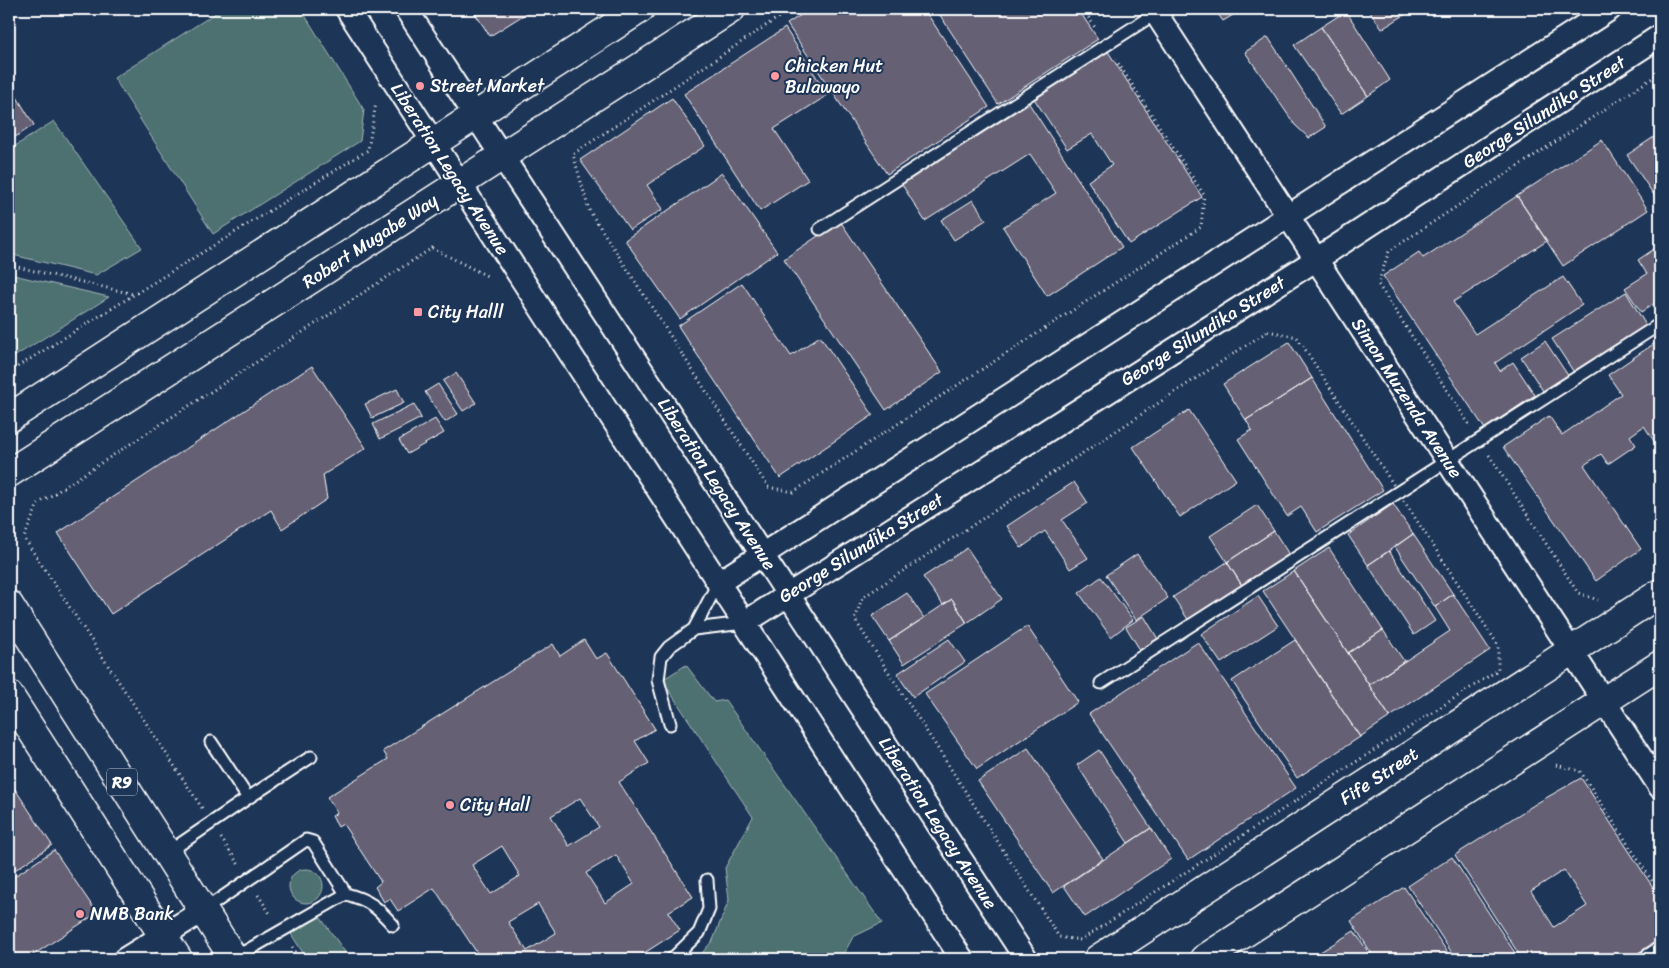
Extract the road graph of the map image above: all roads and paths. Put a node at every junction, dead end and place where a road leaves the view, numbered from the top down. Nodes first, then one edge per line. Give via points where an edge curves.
1 (347, 9) edge
2 (406, 9) edge
3 (640, 9) edge
4 (731, 9) edge
5 (791, 9) edge
6 (1083, 9) edge
7 (1610, 9) edge
8 (1157, 10) edge
9 (1660, 36) edge
10 (1106, 45) junction
11 (1660, 73) edge
12 (376, 103) dead end
13 (477, 115) junction
14 (433, 143) junction
15 (503, 156) junction
16 (459, 184) junction
17 (1288, 216) junction
18 (820, 229) dead end
19 (1317, 260) junction
20 (9, 266) edge
21 (493, 284) dead end
22 (134, 294) junction
23 (1660, 324) edge
24 (9, 372) edge
25 (9, 418) edge
26 (1480, 441) junction
27 (1448, 461) junction
28 (9, 473) edge
29 (763, 555) junction
30 (718, 584) junction
31 (1660, 593) edge
32 (789, 595) junction
33 (1603, 601) dead end
34 (9, 605) edge
35 (744, 623) junction
36 (694, 629) junction
37 (1572, 651) junction
38 (1660, 665) edge
39 (1101, 682) dead end
40 (9, 695) edge
41 (1604, 701) junction
42 (1660, 716) edge
43 (1660, 721) edge
44 (670, 724) dead end
45 (211, 742) dead end
46 (311, 757) dead end
47 (1549, 770) dead end
48 (1660, 787) edge
49 (248, 798) junction
50 (212, 823) junction
51 (167, 853) junction
52 (248, 879) junction
53 (707, 880) dead end
54 (1660, 893) edge
55 (346, 894) junction
56 (204, 910) junction
57 (393, 925) dead end
58 (282, 931) junction
59 (162, 936) junction
60 (1660, 948) edge
61 (125, 959) edge
62 (178, 959) edge
63 (233, 959) edge
64 (300, 959) edge
65 (672, 959) edge
66 (962, 959) edge
67 (1026, 959) edge
68 (1098, 959) edge
69 (1204, 959) edge
70 (1642, 959) edge

1 - 14 street, Liberation Legacy Avenue
2 - 13 street, Liberation Legacy Avenue
3 - 13 main road
4 - 15 main road, Robert Mugabe Way
5 - 10 path via 573,154 589,210 768,487 793,492 1201,227 1204,195
6 - 10 path
7 - 17 street
8 - 10 lane
8 - 17 street, Simon Muzenda Avenue
9 - 19 street, George Silundika Street
10 - 18 lane
11 - 26 path via 1389,252 1378,284
12 - 22 path via 368,150
13 - 14 main road
13 - 15 street, Liberation Legacy Avenue
14 - 16 street, Liberation Legacy Avenue
14 - 25 main road
15 - 16 main road, Robert Mugabe Way
15 - 29 street, Liberation Legacy Avenue
16 - 28 main road, Robert Mugabe Way
16 - 30 street, Liberation Legacy Avenue
17 - 19 street, Simon Muzenda Avenue
17 - 29 street
19 - 27 street, Simon Muzenda Avenue
19 - 32 street, George Silundika Street
20 - 22 path
21 - 50 path via 488,276 432,248 38,504 24,538
22 - 24 path
23 - 26 lane
26 - 27 lane
26 - 33 path via 1578,594
27 - 37 street, Simon Muzenda Avenue
27 - 39 lane
29 - 30 street
29 - 32 street, Liberation Legacy Avenue
30 - 35 street, Liberation Legacy Avenue
30 - 36 lane
31 - 37 main road, Fife Street
32 - 35 street, George Silundika Street
32 - 67 street, Liberation Legacy Avenue
34 - 51 main road, R9
35 - 36 lane
35 - 66 street, Liberation Legacy Avenue
36 - 44 lane via 668,647 662,658 658,680
37 - 41 street, Simon Muzenda Avenue
37 - 68 main road, Fife Street
38 - 41 main road
40 - 59 main road
41 - 48 street, Simon Muzenda Avenue
41 - 69 main road
42 - 43 path
45 - 49 lane
46 - 49 lane
47 - 54 path via 1558,764 1580,771
49 - 50 lane
50 - 51 lane
50 - 52 path
51 - 56 main road, R9
52 - 55 lane via 306,840 313,842
52 - 56 lane
52 - 58 path
53 - 65 lane via 709,909 699,933
55 - 57 lane via 377,906
55 - 58 lane
56 - 59 street
56 - 63 main road, R9
58 - 63 lane
58 - 64 path
59 - 61 street
59 - 62 main road
60 - 70 lane

